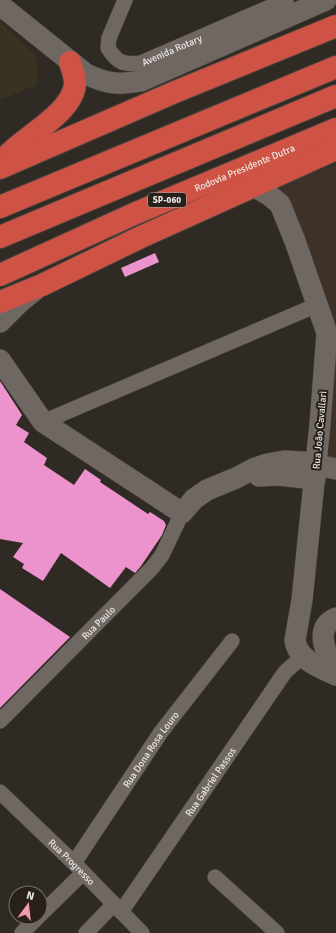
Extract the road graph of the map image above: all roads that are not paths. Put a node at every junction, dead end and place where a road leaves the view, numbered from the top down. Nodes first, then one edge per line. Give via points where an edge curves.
1 (125, 0) edge
2 (286, 0) edge
3 (326, 0) edge
4 (0, 5) edge
5 (336, 26) edge
6 (70, 62) junction
7 (336, 67) edge
8 (336, 96) edge
9 (336, 129) edge
10 (336, 149) edge
11 (0, 168) edge
12 (253, 186) junction
13 (0, 207) edge
14 (0, 237) edge
15 (0, 276) edge
16 (42, 285) junction
17 (0, 302) edge
18 (317, 305) junction
19 (0, 322) edge
20 (0, 360) edge
21 (43, 422) junction
22 (336, 469) edge
23 (315, 472) junction
24 (182, 513) junction
25 (302, 600) junction
26 (334, 619) edge
27 (232, 640) dead end
28 (323, 642) junction
29 (300, 648) junction
30 (336, 675) edge
31 (0, 721) edge
32 (0, 792) edge
33 (79, 868) junction
34 (215, 877) dead end
35 (48, 905) edge
36 (118, 908) junction
37 (30, 925) edge
38 (22, 933) edge
39 (86, 933) edge
40 (142, 933) edge
41 (277, 933) edge

1 - 2 street, Avenida Rotary via 109,38 108,48 116,60 131,64 141,63
3 - 6 street via 141,81 114,84 100,81
4 - 6 street
5 - 11 highway
6 - 11 highway via 75,84 69,100 57,114 9,152
7 - 13 highway
8 - 14 highway
9 - 15 highway, Rodovia Presidente Dutra / SP-060 via 136,213
10 - 12 highway
12 - 16 highway
12 - 18 street, Rua João Cavallari via 280,204
16 - 17 highway
16 - 19 street
18 - 21 street
18 - 23 street, Rua João Cavallari via 328,338
20 - 21 street
21 - 24 street
22 - 23 street
23 - 24 street via 236,478 207,490 194,499
23 - 25 street, Rua João Cavallari
24 - 31 street, Rua Paulo via 162,555 152,568
25 - 26 street via 312,617
25 - 29 street, Rua João Cavallari
26 - 28 street via 324,631
27 - 33 street, Rua Dona Rosa Louro via 160,732
28 - 29 street via 310,638
28 - 30 street
29 - 30 street via 320,668
29 - 36 street, Rua Gabriel Passos via 294,664 285,672
32 - 33 street, Rua Progresso
33 - 35 street, Rua Dona Rosa Louro
33 - 36 street, Rua Progresso
34 - 41 street
36 - 39 street, Rua Gabriel Passos
36 - 40 street, Rua Progresso
37 - 38 street, Rua Dona Rosa Louro

